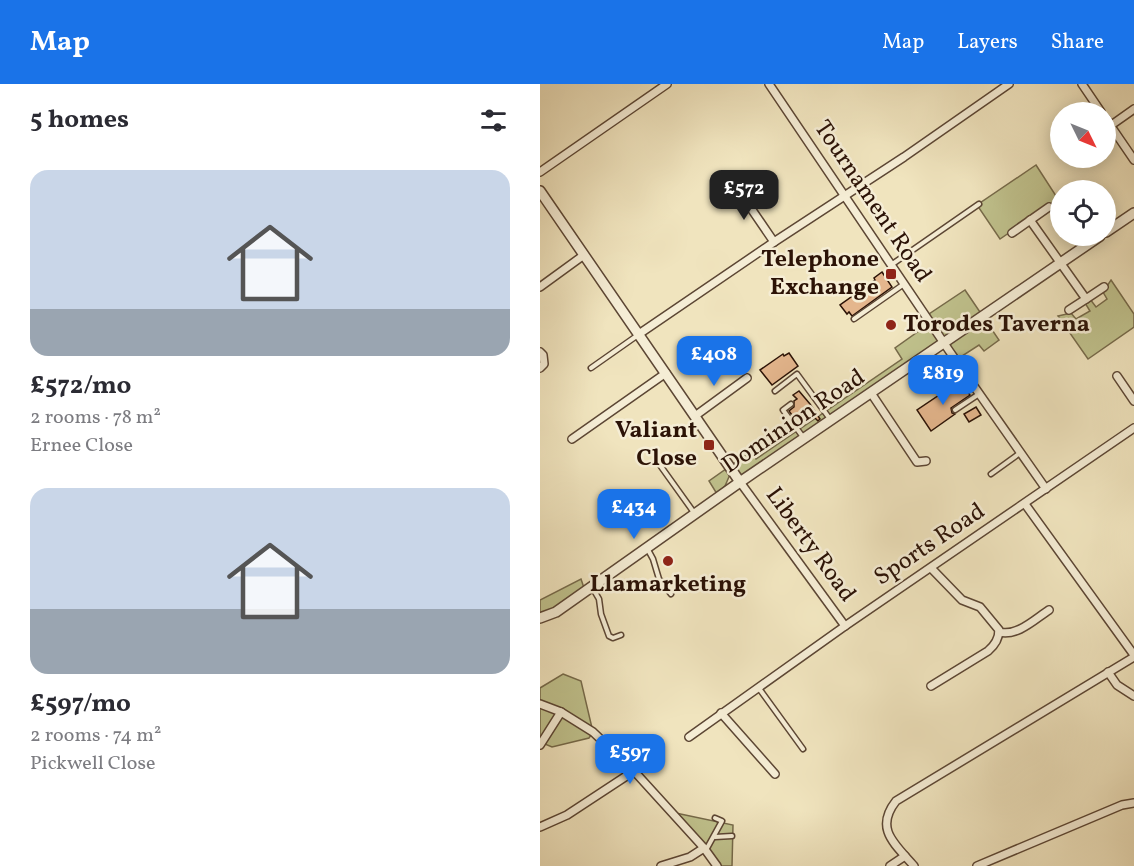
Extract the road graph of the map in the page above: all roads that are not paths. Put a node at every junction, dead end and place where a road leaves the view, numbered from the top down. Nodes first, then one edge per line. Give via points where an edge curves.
1 (667, 84) edge
2 (769, 84) edge
3 (1009, 84) edge
4 (1082, 84) edge
5 (1094, 102) edge
6 (1134, 109) edge
7 (1116, 119) edge
8 (1116, 134) edge
9 (1134, 160) edge
10 (540, 172) edge
11 (735, 185) dead end
12 (540, 191) edge
13 (844, 196) junction
14 (979, 204) dead end
15 (1049, 207) dead end
16 (1134, 213) edge
17 (1030, 220) junction
18 (1116, 225) edge
19 (1012, 233) dead end
20 (774, 242) junction
21 (1085, 246) edge
22 (584, 255) junction
23 (1059, 263) junction
24 (891, 265) junction
25 (904, 284) junction
26 (1104, 286) dead end
27 (540, 287) edge
28 (1086, 299) junction
29 (1069, 310) dead end
30 (854, 319) dead end
31 (639, 334) junction
32 (945, 343) junction
33 (540, 352) edge
34 (540, 368) edge
35 (591, 368) dead end
36 (666, 373) junction
37 (1117, 376) dead end
38 (747, 378) dead end
39 (775, 391) dead end
40 (871, 393) junction
41 (979, 394) junction
42 (1134, 401) edge
43 (791, 404) dead end
44 (955, 410) dead end
45 (695, 416) junction
46 (830, 421) junction
47 (1134, 428) edge
48 (572, 439) dead end
49 (804, 439) junction
50 (1020, 453) junction
51 (657, 461) dead end
52 (926, 461) dead end
53 (991, 474) dead end
54 (740, 482) junction
55 (1046, 489) junction
56 (1025, 504) junction
57 (695, 515) junction
58 (647, 547) junction
59 (932, 568) junction
60 (592, 586) junction
61 (671, 594) dead end
62 (1049, 610) dead end
63 (540, 618) edge
64 (845, 626) junction
65 (999, 632) junction
66 (621, 635) dead end
67 (1134, 656) edge
68 (1108, 672) junction
69 (931, 686) dead end
70 (758, 687) junction
71 (1134, 696) edge
72 (540, 704) edge
73 (561, 712) junction
74 (721, 713) junction
75 (689, 737) dead end
76 (540, 745) edge
77 (803, 749) dead end
78 (634, 771) junction
79 (775, 774) dead end
80 (1134, 803) edge
81 (715, 818) dead end
82 (540, 827) edge
83 (714, 837) junction
84 (732, 837) dead end
85 (705, 849) junction
86 (905, 856) junction
87 (661, 866) edge
88 (717, 866) edge
89 (890, 866) edge
90 (914, 866) edge
91 (977, 866) edge

1 - 10 street
2 - 13 street, Tournament Road
3 - 13 street
4 - 5 street
6 - 7 street
8 - 9 street
11 - 20 street
12 - 22 street, Liberty Road
13 - 20 street
13 - 24 street, Tournament Road
14 - 24 lane
15 - 17 street
16 - 18 street
17 - 19 street
17 - 23 street
20 - 31 street
21 - 23 street, Dominion Road
22 - 27 street
22 - 31 street, Liberty Road
23 - 28 street
23 - 32 street, Dominion Road
24 - 25 street, Tournament Road
25 - 30 lane
25 - 32 street, Tournament Road via 909,297
26 - 28 street
28 - 29 street
31 - 35 lane
31 - 36 street, Liberty Road
32 - 40 street, Dominion Road
32 - 41 street, Tournament Road
33 - 34 street via 544,364
36 - 45 street, Liberty Road
36 - 48 street
37 - 42 street
38 - 45 street
39 - 46 lane via 797,374
40 - 46 street, Dominion Road
40 - 52 street via 917,462
41 - 44 lane
41 - 50 street, Tournament Road
43 - 49 lane via 783,410
45 - 54 street, Liberty Road
46 - 49 street, Dominion Road
47 - 55 street, Sports Road
49 - 54 street, Dominion Road
50 - 53 lane
50 - 55 street, Tournament Road
51 - 57 lane
54 - 57 street, Dominion Road
54 - 64 street, Liberty Road
55 - 56 street, Sports Road
56 - 59 street, Sports Road
56 - 67 street
57 - 58 street, Dominion Road
58 - 60 street, Dominion Road
58 - 61 lane via 659,579
59 - 64 street, Sports Road
59 - 65 street via 962,600 980,607
60 - 63 street, Dominion Road via 556,612
60 - 66 lane via 609,636
62 - 65 street via 1009,634
64 - 70 street, Sports Road
65 - 69 street via 988,651
67 - 68 street
68 - 71 street via 1117,685
68 - 86 street via 896,801 888,810 885,824
70 - 74 street, Sports Road
70 - 77 lane
72 - 73 street
73 - 76 street
73 - 78 street via 593,732
74 - 75 street, Sports Road
74 - 79 street
78 - 82 street via 567,815
78 - 85 street
80 - 91 street
81 - 83 lane via 722,821
83 - 84 lane
83 - 85 lane
85 - 87 street
85 - 88 street
86 - 89 street
86 - 90 street

